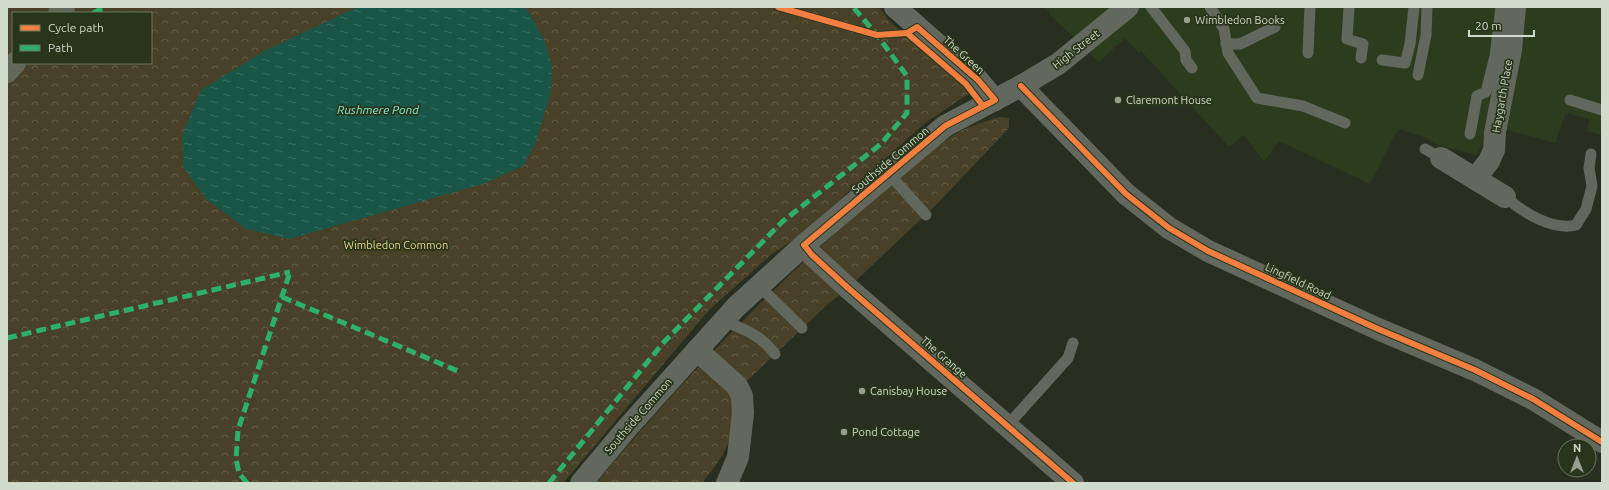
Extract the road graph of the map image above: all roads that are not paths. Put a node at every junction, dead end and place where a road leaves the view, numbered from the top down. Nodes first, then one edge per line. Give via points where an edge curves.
1 (895, 7) edge
2 (1128, 7) edge
3 (1151, 7) edge
4 (1210, 7) edge
5 (1310, 7) edge
6 (1349, 7) edge
7 (1414, 7) edge
8 (1427, 7) edge
9 (1501, 7) edge
10 (1515, 7) edge
11 (1275, 27) dead end
12 (1226, 44) junction
13 (1308, 53) dead end
14 (1361, 58) dead end
15 (1382, 60) dead end
16 (14, 64) edge
17 (1192, 68) dead end
18 (7, 72) edge
19 (1418, 75) dead end
20 (1021, 86) junction
21 (995, 100) junction
22 (1570, 100) dead end
23 (1602, 110) edge
24 (1345, 123) dead end
25 (1470, 134) dead end
26 (1433, 153) dead end
27 (1591, 154) dead end
28 (889, 174) junction
29 (1476, 179) junction
30 (1505, 197) joint
31 (926, 215) dead end
32 (804, 245) junction
33 (759, 286) junction
34 (724, 321) junction
35 (802, 328) dead end
36 (1073, 343) dead end
37 (697, 350) junction
38 (775, 354) dead end
39 (1007, 426) junction
40 (1602, 442) edge
41 (581, 483) edge
42 (727, 483) edge
43 (1073, 483) edge

1 - 21 street, The Green via 978,80
2 - 20 street, High Street via 1058,64
3 - 17 lane via 1185,51 1186,60
4 - 12 lane via 1224,29
5 - 13 lane
6 - 14 lane via 1347,39 1363,44
7 - 15 lane via 1410,44 1404,63
8 - 19 lane via 1426,35
9 - 25 lane via 1491,76 1486,92 1477,96
10 - 29 street, Haygarth Place via 1511,50 1495,132 1494,150
11 - 12 lane via 1240,44
12 - 24 lane via 1228,53 1257,98 1303,106
16 - 18 main road
20 - 21 street, Southside Common
20 - 40 street, Lingfield Road via 1126,194 1169,228 1215,254 1481,373 1533,399
21 - 28 street, Southside Common via 946,126
22 - 23 lane
26 - 29 street
27 - 30 lane via 1589,168 1592,186 1586,209 1576,225 1546,222 1519,209
28 - 31 lane
28 - 32 street, Southside Common
29 - 30 street
32 - 33 street, Southside Common
32 - 39 street, The Grange via 848,288
33 - 34 street, Southside Common
33 - 35 lane
34 - 37 street, Southside Common
34 - 38 lane via 752,332
36 - 39 lane via 1068,358
37 - 41 street, Southside Common
37 - 42 street via 737,386 742,396 743,413 738,457
39 - 43 street, The Grange

